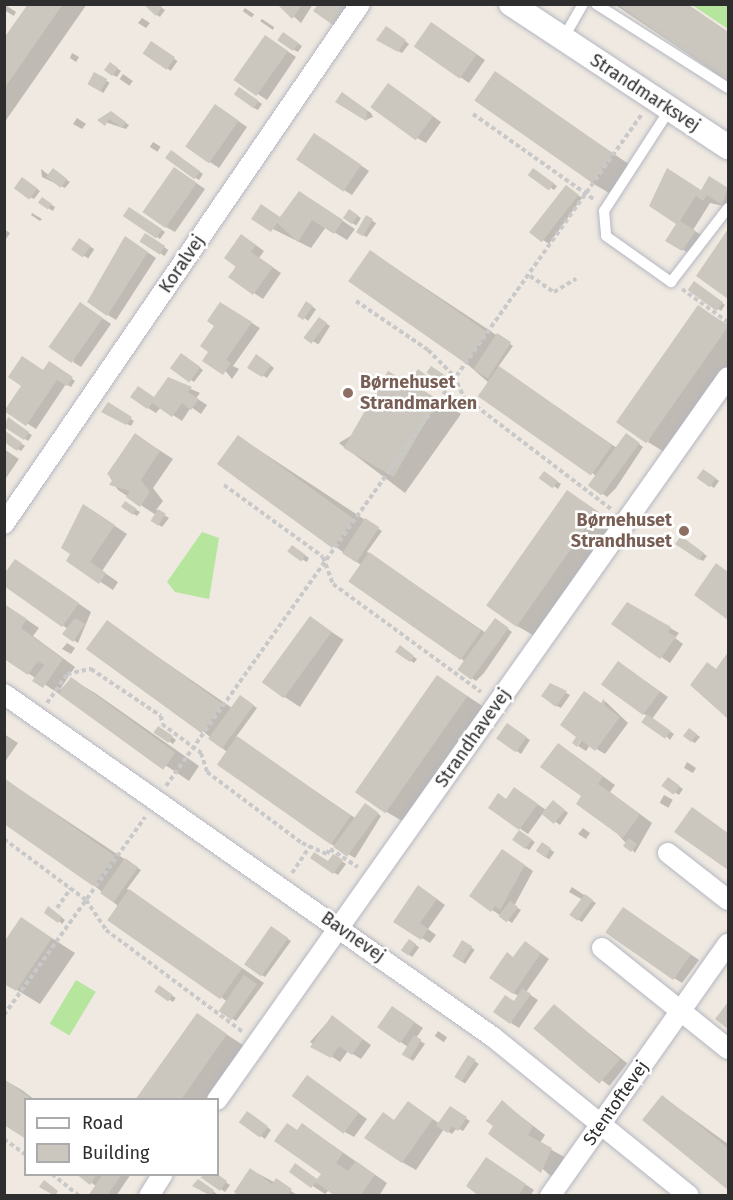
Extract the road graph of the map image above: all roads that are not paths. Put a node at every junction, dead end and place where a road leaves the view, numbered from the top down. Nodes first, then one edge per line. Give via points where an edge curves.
1 (360, 4) edge
2 (511, 4) edge
3 (583, 4) edge
4 (596, 4) edge
5 (562, 39) junction
6 (729, 88) edge
7 (661, 104) junction
8 (729, 147) edge
9 (729, 208) edge
10 (729, 377) edge
11 (4, 524) edge
12 (4, 694) edge
13 (668, 853) dead end
14 (729, 900) edge
15 (339, 927) junction
16 (729, 944) edge
17 (602, 948) dead end
18 (681, 1011) junction
19 (729, 1049) edge
20 (218, 1098) edge
21 (601, 1124) junction
22 (163, 1176) edge
23 (149, 1196) edge
24 (550, 1196) edge
25 (689, 1196) edge

1 - 11 street, Koralvej
2 - 5 street, Strandmarksvej
3 - 5 lane
4 - 6 lane
5 - 7 street, Strandmarksvej
7 - 8 street, Strandmarksvej
7 - 9 lane via 606,208 606,236 671,282
10 - 15 street, Strandhavevej
12 - 15 street, Bavnevej
13 - 14 street
15 - 20 street, Strandhavevej
15 - 21 street, Bavnevej via 493,1036
16 - 18 street, Stentoftevej
17 - 18 street
18 - 19 street
18 - 21 street, Stentoftevej
21 - 24 street, Stentoftevej
21 - 25 street, Bavnevej
22 - 23 street

